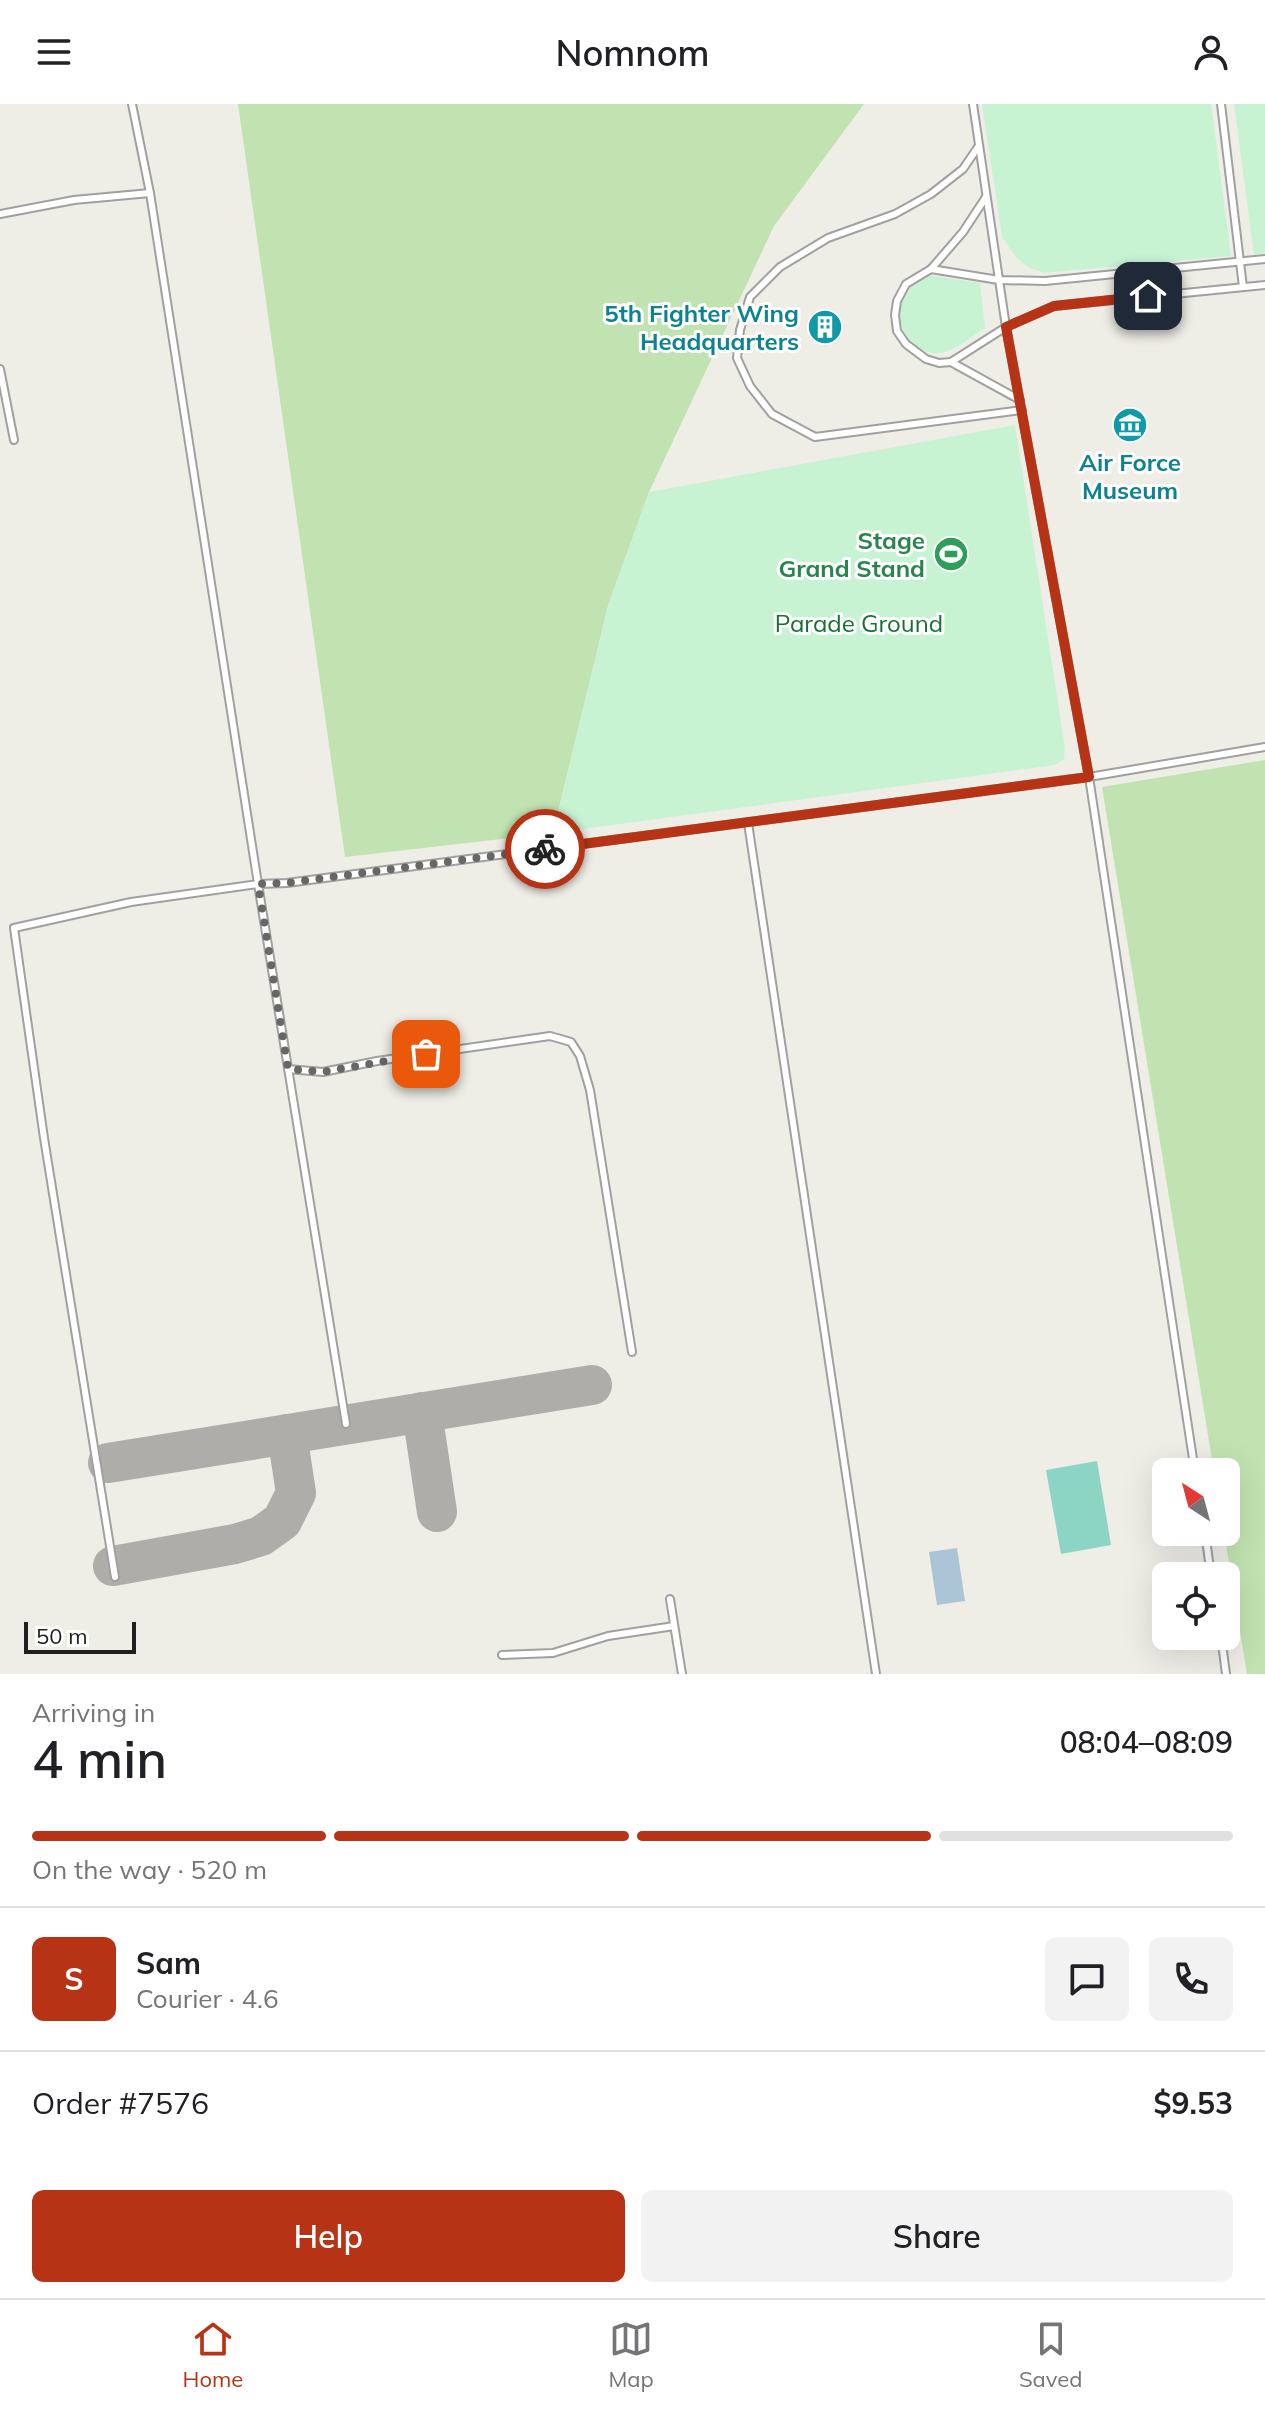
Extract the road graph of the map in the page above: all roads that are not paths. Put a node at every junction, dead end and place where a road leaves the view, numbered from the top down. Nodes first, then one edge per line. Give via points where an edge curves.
1 (132, 104) edge
2 (973, 104) edge
3 (1221, 104) edge
4 (979, 146) junction
5 (150, 193) junction
6 (986, 197) junction
7 (0, 214) edge
8 (1265, 259) edge
9 (1241, 261) junction
10 (931, 269) junction
11 (999, 280) junction
12 (1265, 285) edge
13 (1243, 287) junction
14 (1006, 327) junction
15 (951, 362) junction
16 (0, 369) edge
17 (1020, 400) junction
18 (1022, 410) junction
19 (14, 440) dead end
20 (1265, 747) edge
21 (1089, 777) junction
22 (748, 823) junction
23 (258, 884) junction
24 (288, 1069) junction
25 (632, 1352) dead end
26 (346, 1424) dead end
27 (1193, 1458) edge
28 (115, 1577) dead end
29 (670, 1599) dead end
30 (674, 1626) junction
31 (1223, 1650) edge
32 (502, 1655) dead end
33 (682, 1674) edge
34 (876, 1674) edge
35 (1226, 1674) edge

1 - 5 lane
2 - 4 lane
3 - 9 lane
4 - 6 lane
4 - 18 lane via 963,169 931,194 895,214 828,238 780,267 750,297 737,358 772,414 815,437
5 - 7 lane
5 - 23 lane
6 - 10 lane
6 - 11 lane
8 - 9 lane
9 - 11 lane via 1045,281
9 - 13 lane
10 - 11 lane
10 - 15 lane via 906,284 897,301 897,331 926,359
11 - 14 lane
12 - 13 lane
13 - 14 lane via 1054,306
14 - 15 lane
14 - 17 lane
15 - 17 lane
16 - 19 lane
17 - 18 lane
18 - 21 lane
20 - 21 lane
21 - 22 lane
21 - 27 lane
22 - 23 lane
22 - 34 lane
23 - 24 lane
23 - 28 lane via 131,902 14,928
24 - 25 lane via 323,1072 550,1036 571,1042 590,1090
24 - 26 lane
29 - 30 lane
30 - 32 lane via 608,1636 553,1653
30 - 33 lane
31 - 35 lane

